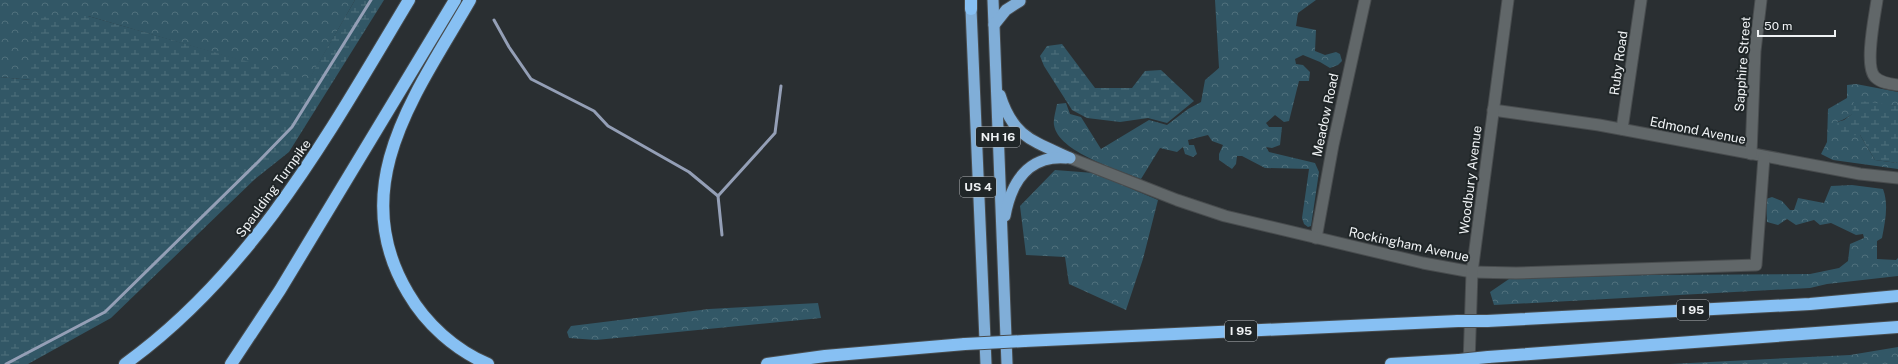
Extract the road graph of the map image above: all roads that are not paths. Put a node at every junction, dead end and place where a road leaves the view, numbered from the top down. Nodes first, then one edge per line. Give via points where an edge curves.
1 (409, 0) edge
2 (455, 0) edge
3 (470, 0) edge
4 (993, 0) edge
5 (1019, 0) edge
6 (1365, 0) edge
7 (1508, 0) edge
8 (1641, 0) edge
9 (1761, 0) edge
10 (1877, 0) edge
11 (971, 3) edge
12 (994, 25) junction
13 (996, 80) junction
14 (1898, 85) edge
15 (1493, 110) junction
16 (1622, 129) junction
17 (1751, 154) junction
18 (1764, 157) junction
19 (1070, 158) junction
20 (1898, 178) edge
21 (1002, 229) junction
22 (1316, 238) junction
23 (1472, 272) junction
24 (1898, 296) edge
25 (1898, 327) edge
26 (1464, 362) edge
27 (125, 364) edge
28 (231, 364) edge
29 (488, 364) edge
30 (767, 364) edge
31 (986, 364) edge
32 (1007, 364) edge
33 (1391, 364) edge

1 - 27 highway, Spaulding Turnpike via 309,163 266,225 243,254 191,308
2 - 28 highway via 284,284
3 - 29 highway via 416,93 396,137 384,182 383,213 384,228 397,273 412,300 443,336
4 - 12 highway, NH 16
5 - 12 highway via 1006,10
6 - 22 street, Meadow Road via 1332,145
7 - 15 street, Woodbury Avenue
8 - 16 street, Ruby Road
9 - 17 street, Sapphire Street via 1754,74
10 - 14 street via 1870,64 1874,76 1884,82
11 - 31 highway, US 4
12 - 13 highway, NH 16
13 - 19 highway via 1004,108 1017,129 1034,141
13 - 21 highway, NH 16
15 - 16 street, Edmond Avenue
15 - 23 street, Woodbury Avenue
16 - 17 street, Edmond Avenue
17 - 18 street, Edmond Avenue
18 - 20 street, Edmond Avenue
18 - 23 street, Rockingham Avenue via 1756,265 1516,273
19 - 21 highway via 1039,161 1021,176 1011,194
19 - 22 street, Rockingham Avenue via 1225,216
21 - 32 highway, NH 16
22 - 23 street, Rockingham Avenue
23 - 26 street, Woodbury Avenue
24 - 30 highway, I 95, bridge via 1810,304 1487,321 965,344 825,356
25 - 26 highway, bridge via 1488,358
26 - 33 highway

